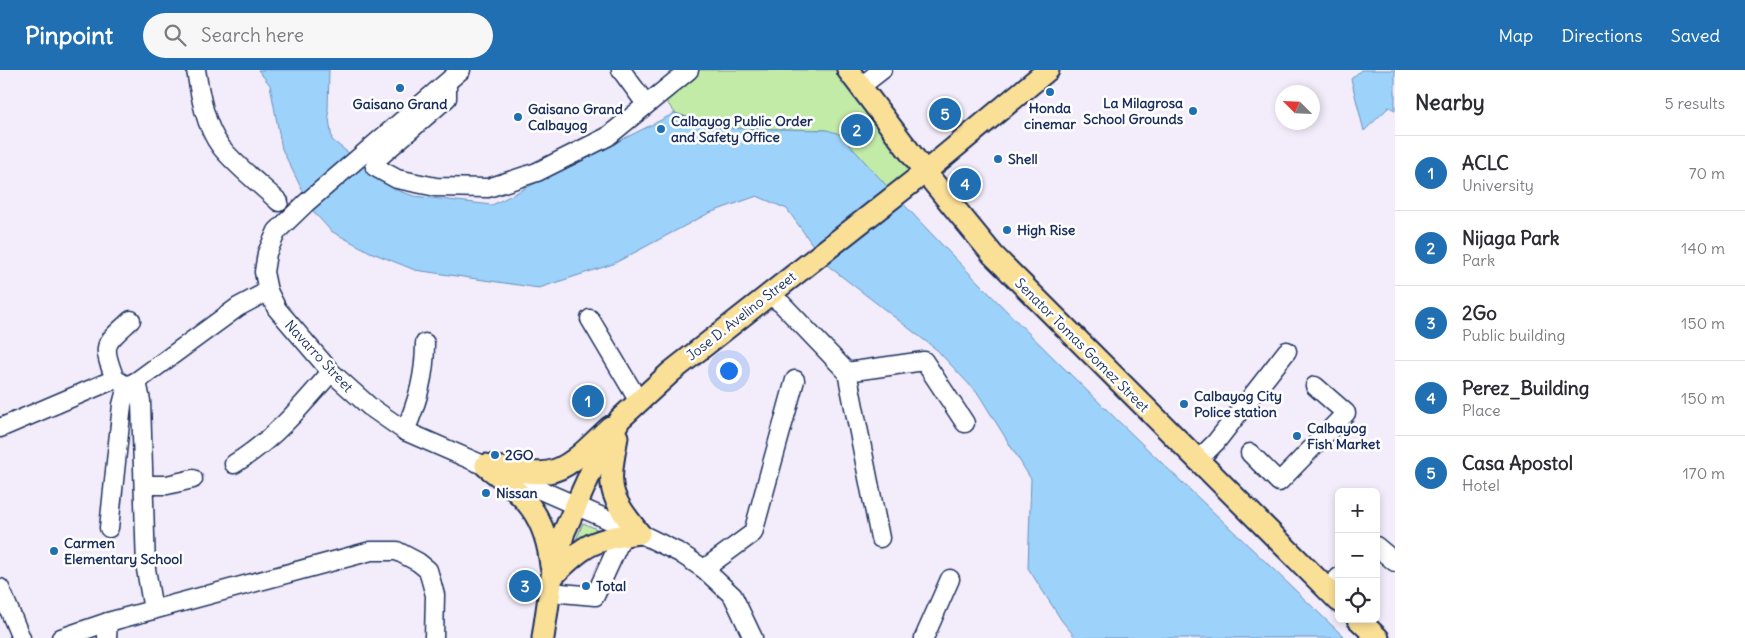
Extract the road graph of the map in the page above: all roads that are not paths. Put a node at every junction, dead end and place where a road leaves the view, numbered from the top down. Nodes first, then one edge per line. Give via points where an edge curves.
1 (196, 70) edge
2 (461, 70) edge
3 (621, 70) edge
4 (689, 70) edge
5 (848, 70) edge
6 (882, 70) edge
7 (1048, 70) edge
8 (447, 82) junction
9 (860, 87) junction
10 (646, 104) junction
11 (924, 172) junction
12 (280, 202) dead end
13 (268, 291) junction
14 (768, 294) junction
15 (590, 319) dead end
16 (131, 320) dead end
17 (425, 343) dead end
18 (1287, 351) dead end
19 (331, 372) junction
20 (847, 372) junction
21 (795, 380) dead end
22 (126, 382) junction
23 (1315, 386) dead end
24 (638, 400) junction
25 (620, 419) junction
26 (965, 423) dead end
27 (0, 428) edge
28 (405, 431) junction
29 (1250, 453) dead end
30 (1197, 461) junction
31 (234, 464) dead end
32 (486, 465) junction
33 (193, 479) dead end
34 (144, 485) junction
35 (575, 506) junction
36 (109, 528) dead end
37 (631, 534) junction
38 (880, 538) dead end
39 (1380, 549) edge
40 (1395, 562) edge
41 (704, 568) junction
42 (950, 579) dead end
43 (551, 584) junction
44 (0, 588) edge
45 (1335, 589) edge
46 (153, 610) junction
47 (1362, 623) edge
48 (107, 630) edge
49 (21, 638) edge
50 (61, 638) edge
51 (434, 638) edge
52 (543, 638) edge
53 (752, 638) edge
54 (924, 638) edge
55 (1378, 638) edge

1 - 12 street via 211,129 221,146
2 - 8 street, Navarro Street
3 - 10 street
4 - 10 street
5 - 9 main road, Senator Tomas Gomez Street
6 - 9 street
7 - 11 main road, Jose D. Avelino Street
8 - 10 street via 447,98 377,159 375,168 380,172 396,179 436,187 488,188 537,172 607,137
8 - 13 street, Navarro Street via 306,202 278,231 267,253 264,272
9 - 11 main road, Senator Tomas Gomez Street
11 - 14 main road, Jose D. Avelino Street
11 - 30 main road, Senator Tomas Gomez Street via 993,255
13 - 19 street, Navarro Street via 294,331
13 - 22 street via 238,307
14 - 20 street via 782,304
14 - 24 main road, Jose D. Avelino Street
15 - 24 street
16 - 22 street via 108,342 105,352
17 - 28 street via 425,368 418,402
18 - 30 street via 1216,442
19 - 28 street, Navarro Street via 369,406
19 - 31 street via 286,424
20 - 26 street via 924,361
20 - 38 street
21 - 41 street via 753,533
22 - 27 street
22 - 34 street via 142,402
22 - 36 street
23 - 29 street via 1346,413 1279,482
24 - 25 main road, Jose D. Avelino Street
25 - 32 main road via 556,470 535,472
25 - 35 main road, Jose D. Avelino Street
25 - 37 main road via 610,478 611,488
28 - 32 street, Navarro Street
30 - 45 main road, Senator Tomas Gomez Street
32 - 35 street, Navarro Street
32 - 43 main road via 527,500 543,525 550,547
33 - 34 street via 167,485
34 - 46 street via 146,569
35 - 37 street, Navarro Street
35 - 43 main road, Jose D. Avelino Street via 564,532
37 - 41 street, Navarro Street via 680,553
37 - 43 main road via 597,540 585,547
37 - 43 street via 594,596
39 - 40 street
41 - 53 street, Navarro Street via 733,596
42 - 54 street
43 - 52 main road, Jose D. Avelino Street
44 - 49 street
46 - 48 street
46 - 51 street via 371,551 397,551 428,570 435,595
47 - 55 main road
48 - 50 street

